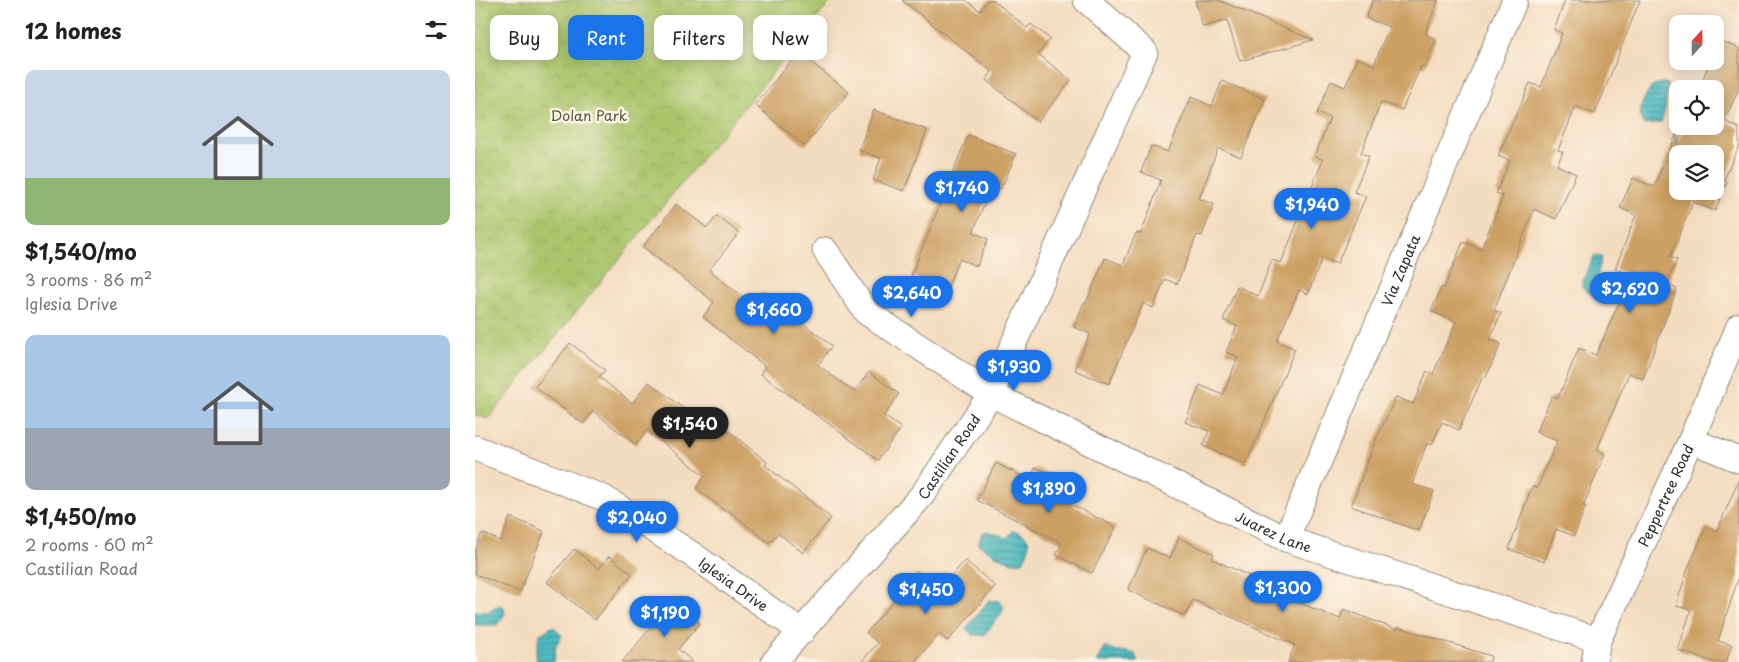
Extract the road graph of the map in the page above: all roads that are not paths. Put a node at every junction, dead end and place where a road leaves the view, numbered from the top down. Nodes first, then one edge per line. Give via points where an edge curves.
1 (1087, 0) edge
2 (1515, 0) edge
3 (825, 250) dead end
4 (1739, 326) edge
5 (991, 394) junction
6 (1691, 440) junction
7 (475, 448) edge
8 (1739, 460) edge
9 (1286, 540) junction
10 (802, 632) junction
11 (1596, 651) edge
12 (774, 662) edge

1 - 5 street, Castilian Road via 1145,52
2 - 9 street, Via Zapata
3 - 5 street, Juarez Lane via 866,312
4 - 6 street, Peppertree Road
5 - 9 street, Juarez Lane
5 - 10 street, Castilian Road via 923,494
6 - 8 street
6 - 11 street, Peppertree Road
7 - 10 street, Iglesia Drive via 604,498 690,553
9 - 11 street, Juarez Lane
10 - 12 street, Castilian Road

